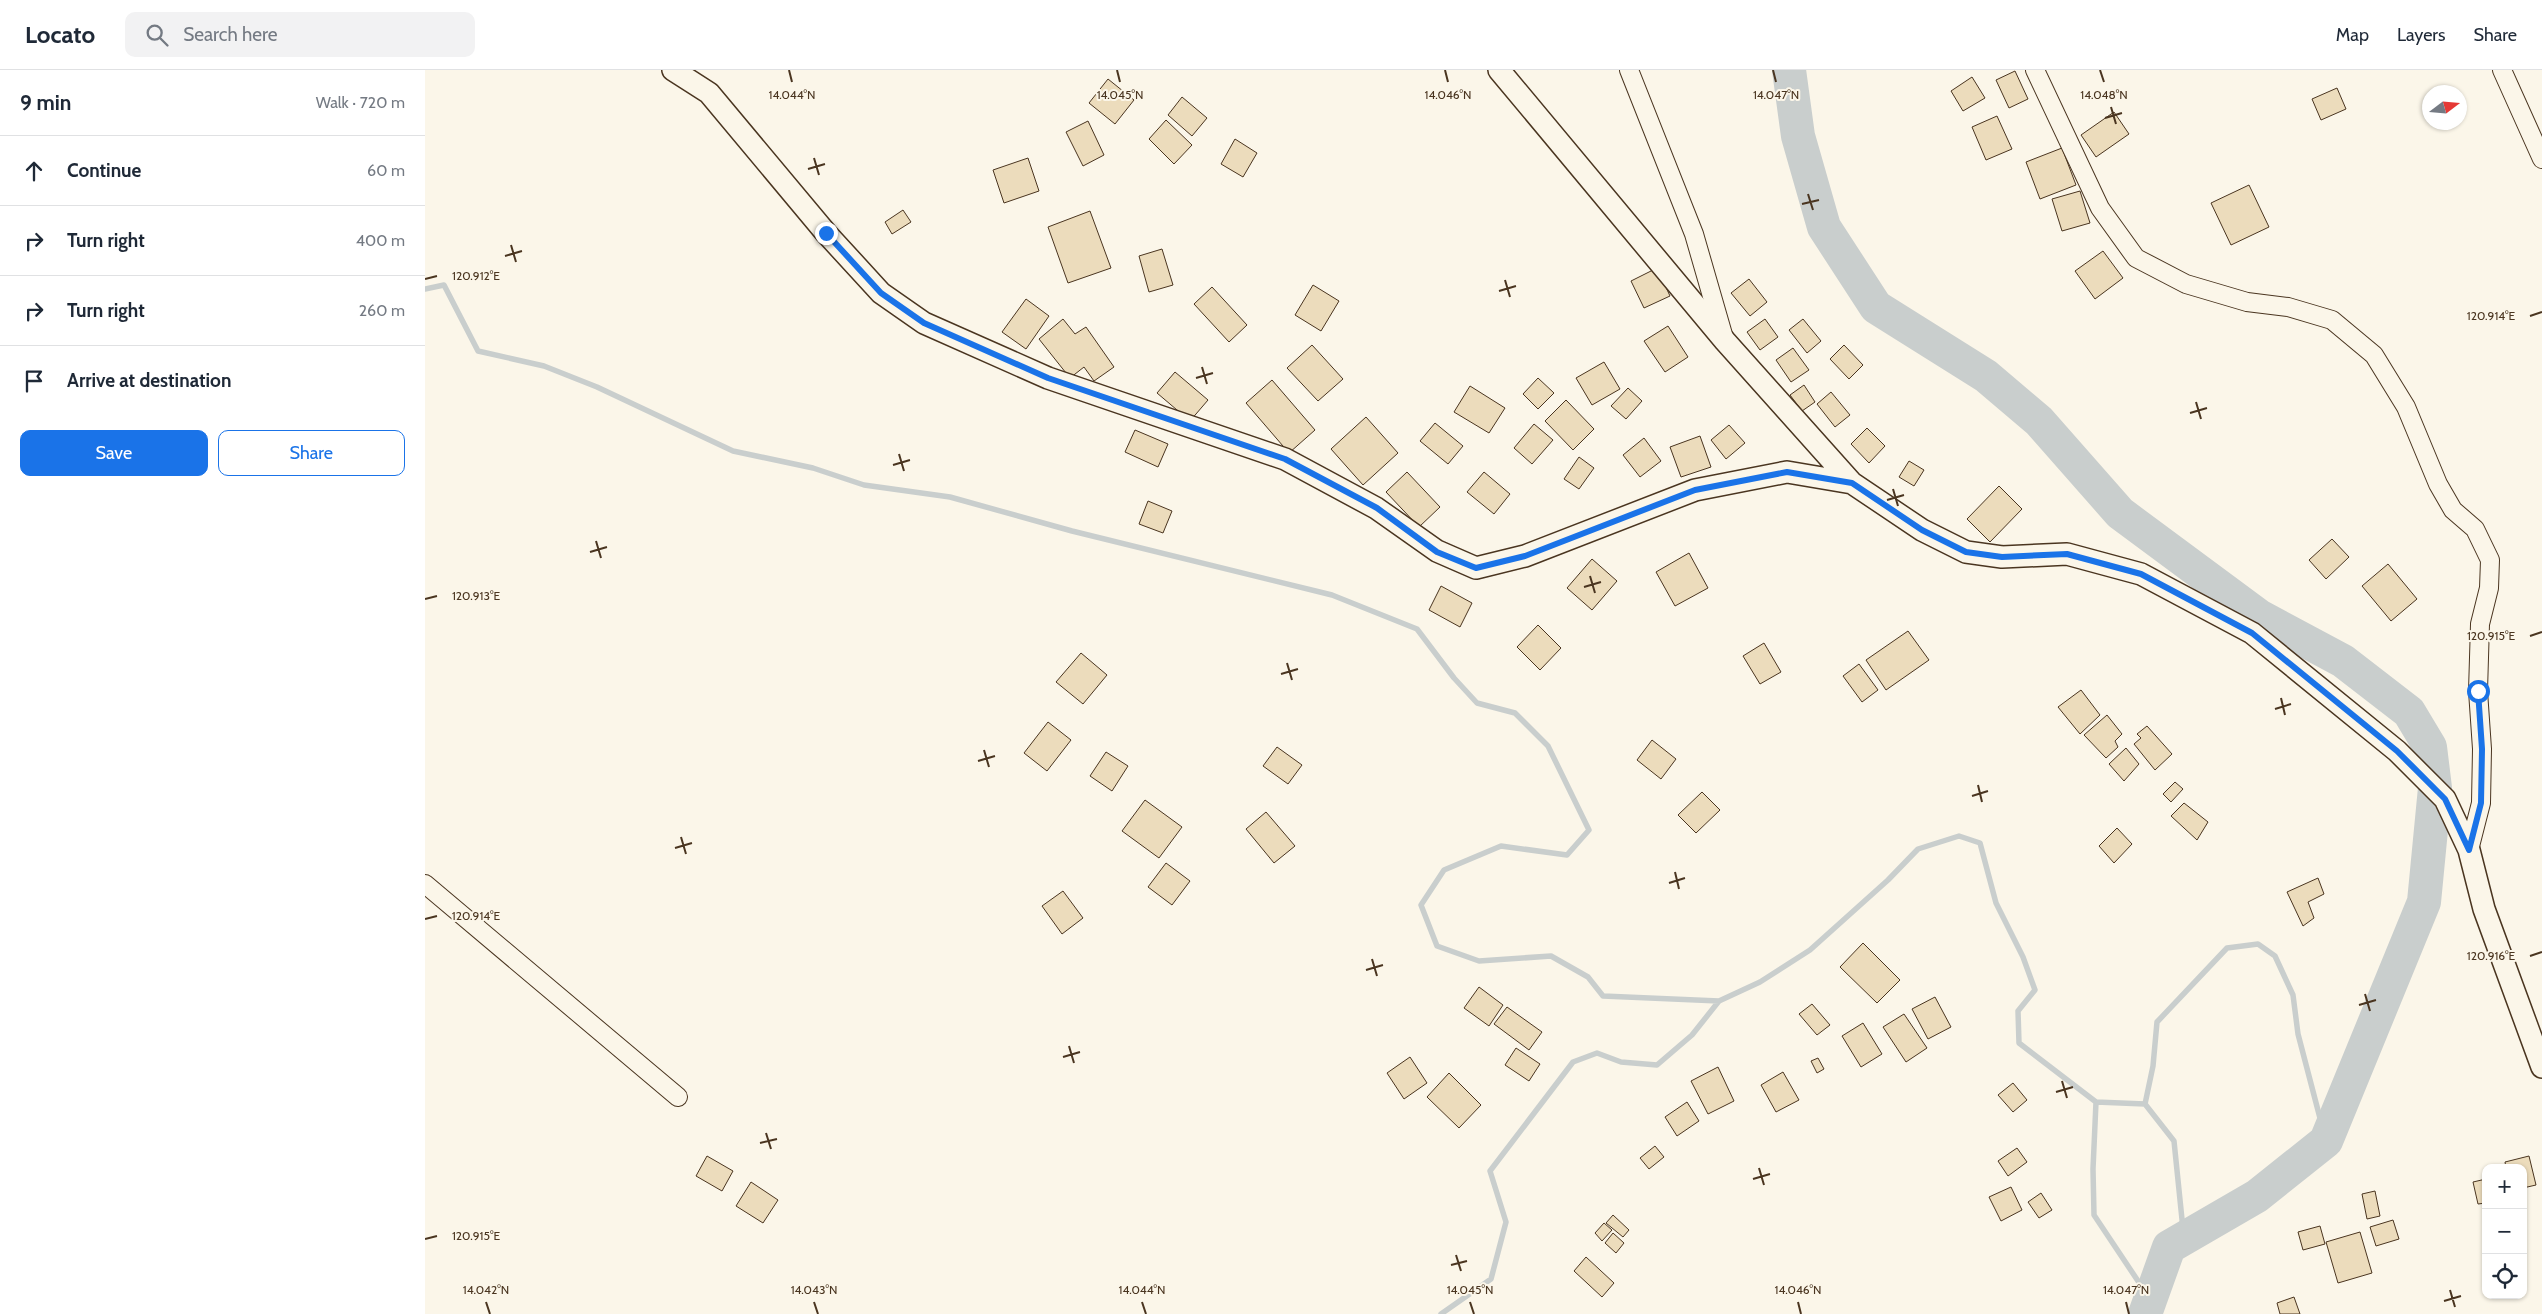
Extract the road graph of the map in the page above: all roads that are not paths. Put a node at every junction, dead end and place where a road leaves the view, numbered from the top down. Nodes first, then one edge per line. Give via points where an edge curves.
1 (673, 70) edge
2 (1499, 70) edge
3 (1629, 70) edge
4 (2035, 70) edge
5 (2502, 70) edge
6 (2542, 159) edge
7 (1725, 341) junction
8 (1852, 483) junction
9 (2469, 850) junction
10 (425, 884) edge
11 (2542, 1067) edge
12 (679, 1097) dead end

1 - 8 street via 709,93 826,233 881,293 924,323 1048,378 1285,459 1377,508 1437,552 1476,568 1525,556 1695,490 1787,472
2 - 7 street
3 - 7 street via 1694,234
4 - 9 street via 2100,208 2136,258 2186,284 2247,302 2288,307 2332,320 2374,355 2407,406 2438,484 2453,510 2475,529 2490,560 2489,588 2480,624 2481,803
5 - 6 street
7 - 8 street
8 - 9 street via 1922,530 1966,552 2002,557 2067,554 2141,574 2252,633 2397,751 2445,799
9 - 11 street via 2484,909
10 - 12 street

